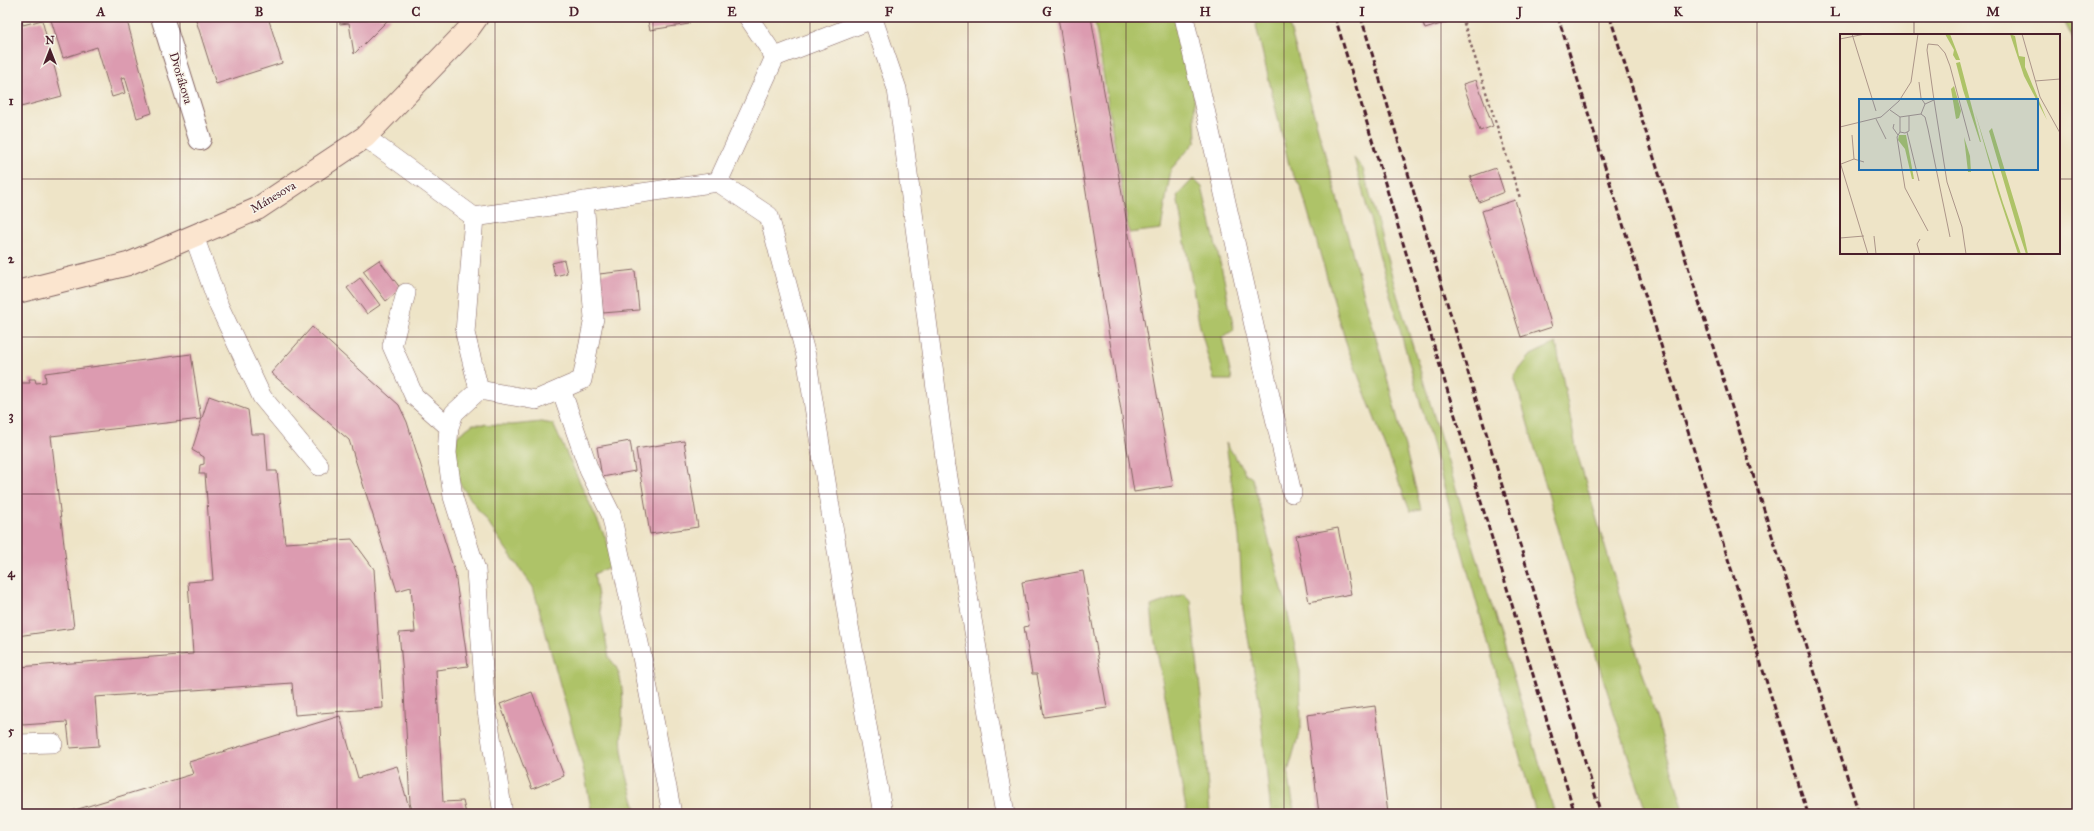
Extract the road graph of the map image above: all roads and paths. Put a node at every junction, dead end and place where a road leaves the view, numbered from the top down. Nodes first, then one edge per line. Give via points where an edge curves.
1 (162, 17) edge
2 (477, 17) edge
3 (748, 17) edge
4 (1184, 17) edge
5 (1462, 17) edge
6 (872, 18) edge
7 (775, 57) junction
8 (365, 137) junction
9 (200, 139) dead end
10 (718, 182) junction
11 (1520, 198) dead end
12 (584, 201) junction
13 (474, 217) junction
14 (194, 236) junction
15 (17, 292) edge
16 (406, 293) dead end
17 (561, 389) junction
18 (479, 390) junction
19 (449, 427) junction
20 (320, 466) dead end
21 (1292, 493) dead end
22 (52, 743) dead end
23 (17, 744) edge
24 (503, 814) edge
25 (672, 814) edge
26 (884, 814) edge
27 (1005, 814) edge

1 - 9 street, Dvořákova
2 - 8 main road, Mánesova via 467,31
3 - 7 lane
4 - 21 lane
5 - 11 path
6 - 7 lane
6 - 27 lane via 897,89 946,466
7 - 10 lane
8 - 13 lane
8 - 14 main road, Mánesova via 257,209
10 - 12 lane
10 - 26 lane via 769,216 806,356 849,626
12 - 13 lane
12 - 17 lane via 594,318 582,380
13 - 18 lane via 465,333
14 - 15 main road, Mánesova via 128,264
14 - 20 lane via 219,306 262,397
16 - 19 lane via 392,346 414,396
17 - 18 lane via 536,400
17 - 25 lane via 589,470 611,514
18 - 19 lane via 454,413
19 - 24 lane via 447,453 453,497 476,570 485,698
22 - 23 lane

